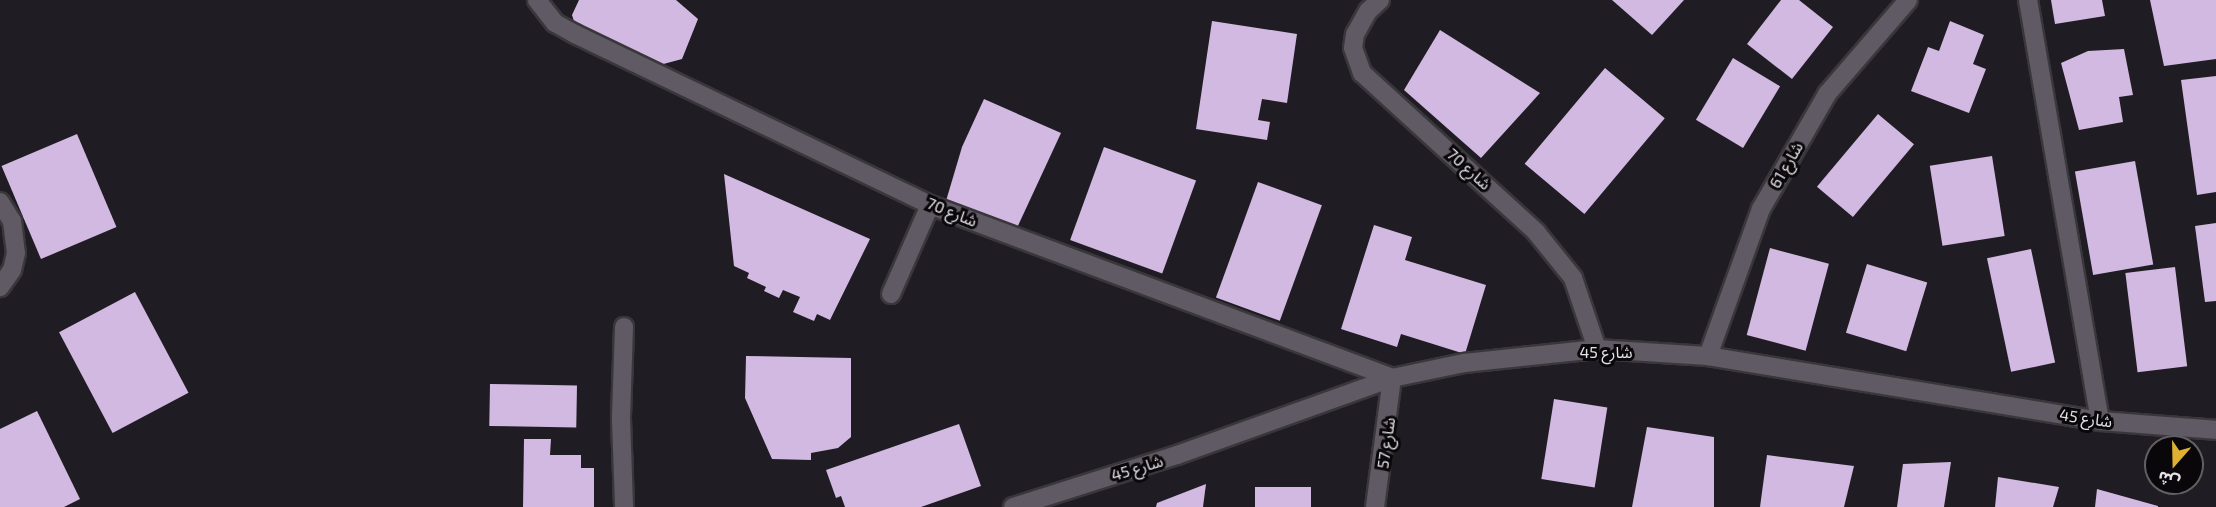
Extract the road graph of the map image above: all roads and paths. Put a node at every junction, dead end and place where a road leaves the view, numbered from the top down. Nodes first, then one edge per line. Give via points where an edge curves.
1 (537, 0) edge
2 (1380, 0) edge
3 (1908, 0) edge
4 (2028, 0) edge
5 (0, 202) edge
6 (930, 205) junction
7 (0, 287) edge
8 (891, 294) dead end
9 (624, 327) dead end
10 (1597, 349) junction
11 (1708, 356) junction
12 (1392, 378) junction
13 (2100, 421) junction
14 (2216, 430) edge
15 (624, 507) edge
16 (1013, 507) edge
17 (1375, 507) edge

1 - 6 street, شارع 70 via 555,23 575,34
2 - 10 street, شارع 70 via 1368,11 1355,34 1353,48 1362,73 1536,232 1573,278
3 - 11 street, شارع 61 via 1827,94 1761,209
4 - 13 street
5 - 7 street via 12,221 16,252 12,270
6 - 8 street
6 - 12 street, شارع 70
9 - 15 street
10 - 11 street, شارع 45
10 - 12 street, شارع 45 via 1464,363
11 - 13 street, شارع 45
12 - 16 street, شارع 45 via 1177,455
12 - 17 street, شارع 57
13 - 14 street, شارع 45

